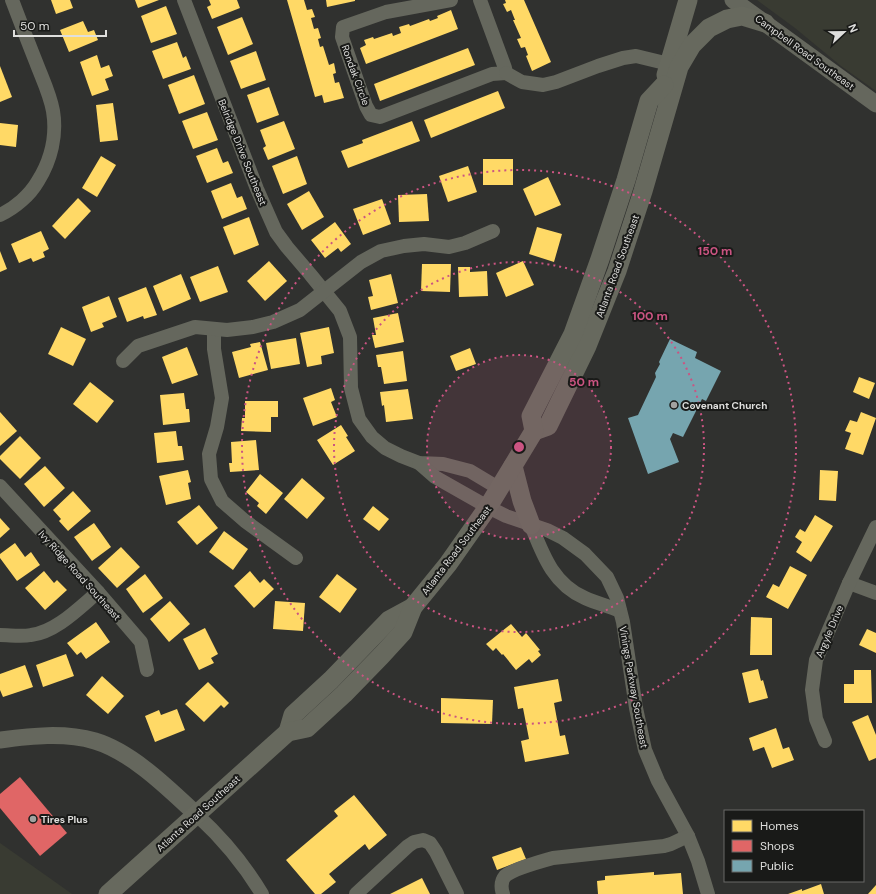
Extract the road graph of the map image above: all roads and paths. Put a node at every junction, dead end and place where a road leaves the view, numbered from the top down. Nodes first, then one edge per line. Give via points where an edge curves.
1 (12, 0) edge
2 (184, 0) edge
3 (451, 0) edge
4 (480, 0) edge
5 (688, 0) edge
6 (733, 0) edge
7 (765, 23) junction
8 (669, 64) junction
9 (506, 73) junction
10 (664, 85) junction
11 (876, 104) edge
12 (668, 110) junction
13 (0, 215) edge
14 (493, 231) dead end
15 (324, 291) junction
16 (214, 329) junction
17 (123, 361) dead end
18 (534, 430) junction
19 (419, 463) junction
20 (514, 466) junction
21 (0, 486) edge
22 (500, 489) junction
23 (488, 507) junction
24 (531, 525) junction
25 (876, 527) edge
26 (296, 558) dead end
27 (849, 583) junction
28 (98, 592) junction
29 (876, 593) edge
30 (620, 611) junction
31 (0, 635) edge
32 (147, 670) dead end
33 (0, 740) edge
34 (825, 741) dead end
35 (197, 815) junction
36 (688, 836) junction
37 (108, 894) edge
38 (262, 894) edge
39 (356, 894) edge
40 (458, 894) edge
41 (503, 894) edge
42 (708, 894) edge

1 - 13 street via 47,92 53,111 54,132 46,168 34,188 19,203
2 - 15 street, Belridge Drive Southeast via 256,189 276,232
3 - 9 street, Rondak Circle via 386,12 343,27 342,37 371,115 380,117 492,74
4 - 9 street
5 - 8 main road, Atlanta Road Southeast
6 - 7 street, Campbell Road Southeast
7 - 11 street, Campbell Road Southeast
7 - 12 main road via 742,16 727,19 709,28 692,45 679,67
8 - 9 street via 636,56 623,58 543,85 522,82
8 - 10 main road, Atlanta Road Southeast
10 - 12 main road, Atlanta Road Southeast
10 - 18 main road, Atlanta Road Southeast via 649,101 587,297 573,334 531,416
12 - 18 main road, Atlanta Road Southeast via 633,224 603,308 548,426
14 - 15 street via 449,247 424,244 381,251 361,262
15 - 16 street via 300,310 273,322 252,328
15 - 19 street, Belridge Drive Southeast via 340,311 350,337 352,388 359,419 372,437 385,448
16 - 17 street via 195,327 138,346
16 - 26 street via 214,349 222,398 209,454 211,479 222,501
18 - 20 main road, Atlanta Road Southeast
19 - 22 street, Belridge Drive Southeast via 443,464 470,471
19 - 23 street, Belridge Drive Southeast via 435,477
20 - 22 main road, Atlanta Road Southeast
20 - 24 main road via 522,501
21 - 28 street, Ivy Ridge Road Southeast
22 - 23 main road, Atlanta Road Southeast
23 - 24 street, Vinings Parkway Southeast
23 - 35 main road, Atlanta Road Southeast via 448,564 413,607 403,632 363,675 307,728 288,732
24 - 30 street, Vinings Parkway Southeast via 563,538 592,561 610,582
24 - 30 street, Vinings Parkway Southeast via 550,568 559,580 584,598
25 - 27 street, Argyle Drive
27 - 29 street
27 - 34 street, Argyle Drive via 816,660 812,690 816,719
28 - 31 street via 67,619 49,629 31,635
28 - 32 street, Ivy Ridge Road Southeast via 141,642
30 - 36 street, Vinings Parkway Southeast via 644,750
33 - 35 street via 49,736 82,738 113,748 164,786
35 - 37 main road, Atlanta Road Southeast
35 - 38 street via 231,851
36 - 41 street via 664,846 542,861 506,875 502,881
36 - 42 street, Vinings Parkway Southeast
39 - 40 street via 408,846 423,840 430,842

